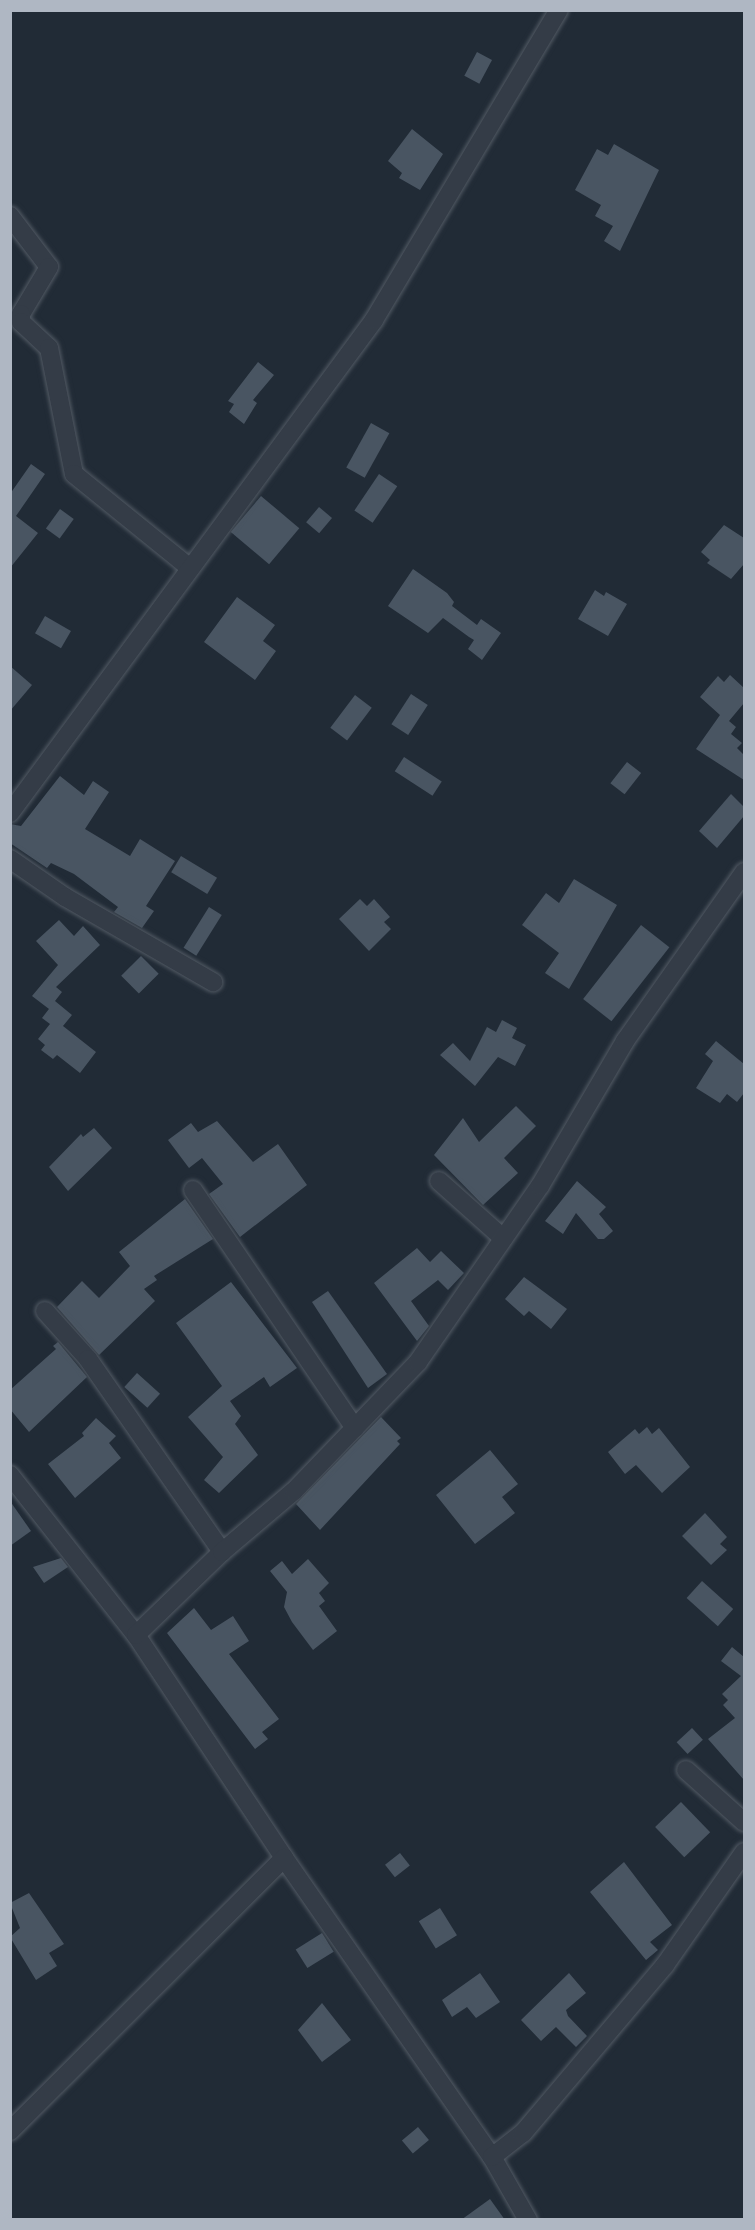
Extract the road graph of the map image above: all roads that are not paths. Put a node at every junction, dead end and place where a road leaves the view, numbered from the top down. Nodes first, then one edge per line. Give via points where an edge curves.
1 (559, 10) edge
2 (10, 216) edge
3 (189, 567) junction
4 (10, 813) edge
5 (10, 859) edge
6 (744, 872) edge
7 (213, 982) dead end
8 (439, 1180) dead end
9 (193, 1190) dead end
10 (503, 1238) junction
11 (45, 1311) dead end
12 (355, 1428) junction
13 (12, 1483) edge
14 (222, 1552) junction
15 (136, 1635) junction
16 (686, 1770) dead end
17 (744, 1822) edge
18 (744, 1852) edge
19 (284, 1858) junction
20 (10, 2131) edge
21 (492, 2157) junction
22 (528, 2220) edge

1 - 3 street via 374,320
2 - 3 street via 49,267 21,314 21,322 49,348 74,474
3 - 4 street
5 - 7 street via 64,897
6 - 10 street via 625,1041 540,1186
8 - 10 street
9 - 12 street
10 - 12 street via 418,1362
11 - 14 street via 88,1359
12 - 14 street via 294,1491
13 - 15 street
14 - 15 street
15 - 19 street
16 - 17 street
18 - 21 street via 665,1965 523,2133
19 - 20 street
19 - 21 street
21 - 22 street

